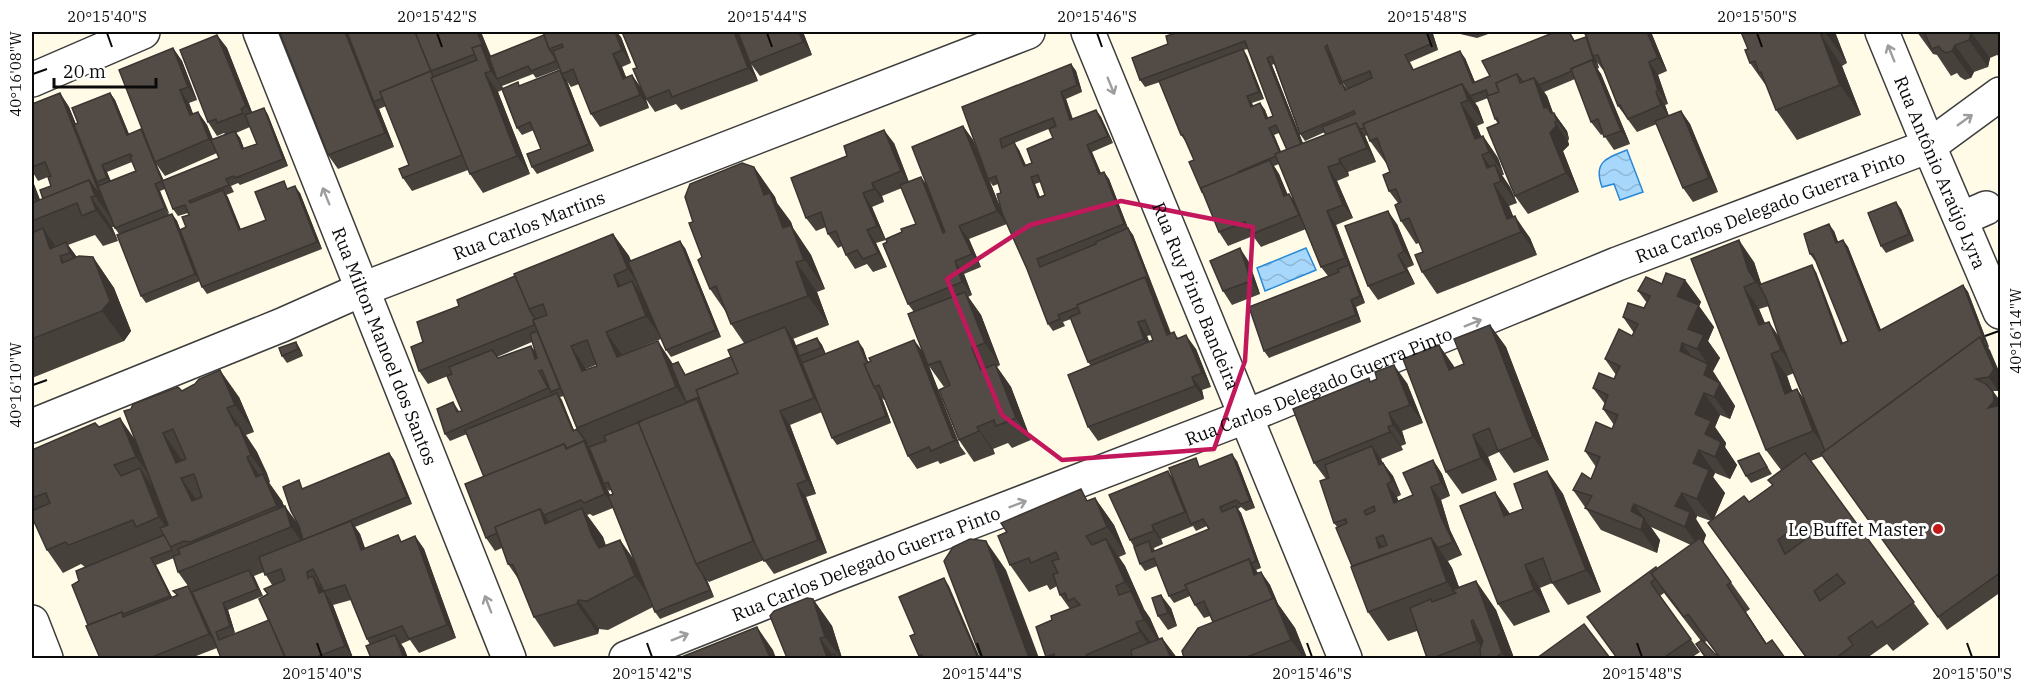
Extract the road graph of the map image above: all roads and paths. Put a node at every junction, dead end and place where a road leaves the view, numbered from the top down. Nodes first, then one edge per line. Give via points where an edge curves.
1 (142, 32) edge
2 (260, 32) edge
3 (1028, 32) edge
4 (1088, 32) edge
5 (1882, 32) edge
6 (32, 80) edge
7 (2001, 94) edge
8 (1929, 146) junction
9 (363, 289) junction
10 (2001, 312) edge
11 (1246, 416) junction
12 (32, 426) edge
13 (32, 622) edge
14 (46, 658) edge
15 (509, 658) edge
16 (626, 658) edge
17 (1346, 658) edge

1 - 6 street
9 -> 2 street, Rua Milton Manoel dos Santos
3 - 9 street, Rua Carlos Martins
4 -> 11 street, Rua Ruy Pinto Bandeira
8 -> 5 street, Rua Antônio Araújo Lyra
8 -> 7 street, Rua Carlos Delegado Guerra Pinto
8 - 10 street, Rua Antônio Araújo Lyra via 1973,214
11 -> 8 street, Rua Carlos Delegado Guerra Pinto via 1617,264
9 - 12 street, Rua Carlos Martins
15 -> 9 street, Rua Milton Manoel dos Santos
16 -> 11 street, Rua Carlos Delegado Guerra Pinto
11 - 17 street, Rua Ruy Pinto Bandeira
13 - 14 street

